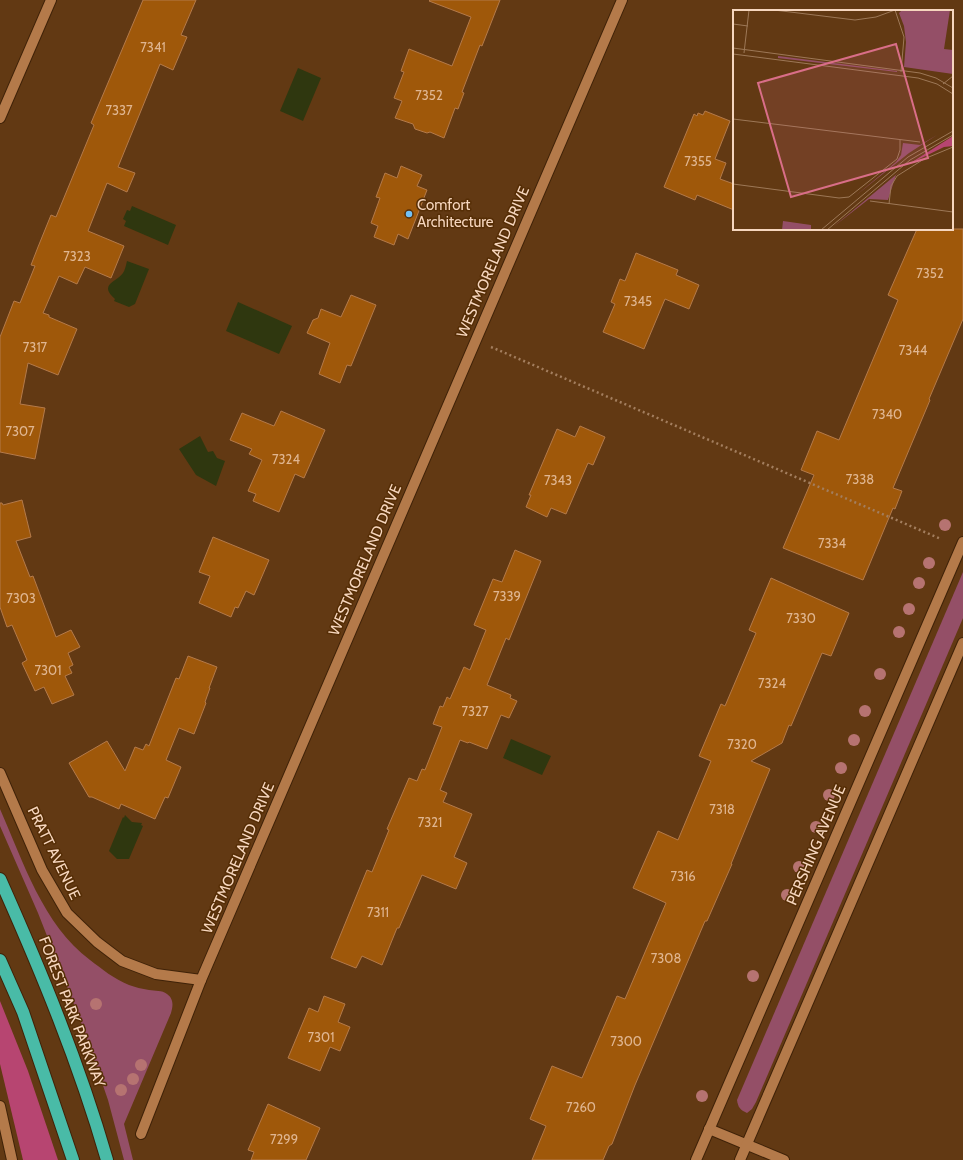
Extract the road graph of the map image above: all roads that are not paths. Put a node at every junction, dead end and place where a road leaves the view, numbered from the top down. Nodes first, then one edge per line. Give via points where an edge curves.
1 (51, 0) edge
2 (622, 0) edge
3 (0, 118) edge
4 (963, 542) edge
5 (963, 643) edge
6 (0, 773) edge
7 (0, 879) edge
8 (0, 960) edge
9 (201, 980) junction
10 (0, 1106) edge
11 (709, 1129) junction
12 (141, 1134) dead end
13 (747, 1145) junction
14 (12, 1160) edge
15 (73, 1160) edge
16 (107, 1160) edge
17 (696, 1160) edge
18 (740, 1160) edge
19 (784, 1160) edge

1 - 3 street
2 - 9 street, WESTMORELAND DRIVE
4 - 11 street, PERSHING AVENUE
5 - 13 street
6 - 9 street, PRATT AVENUE via 42,870 67,913 97,942 122,961 156,974
7 - 16 highway, FOREST PARK PARKWAY via 54,1005 81,1077
8 - 15 highway via 23,1012
9 - 12 street, WESTMORELAND DRIVE
10 - 14 street
11 - 13 street
11 - 17 street, PERSHING AVENUE
13 - 18 street
13 - 19 street

